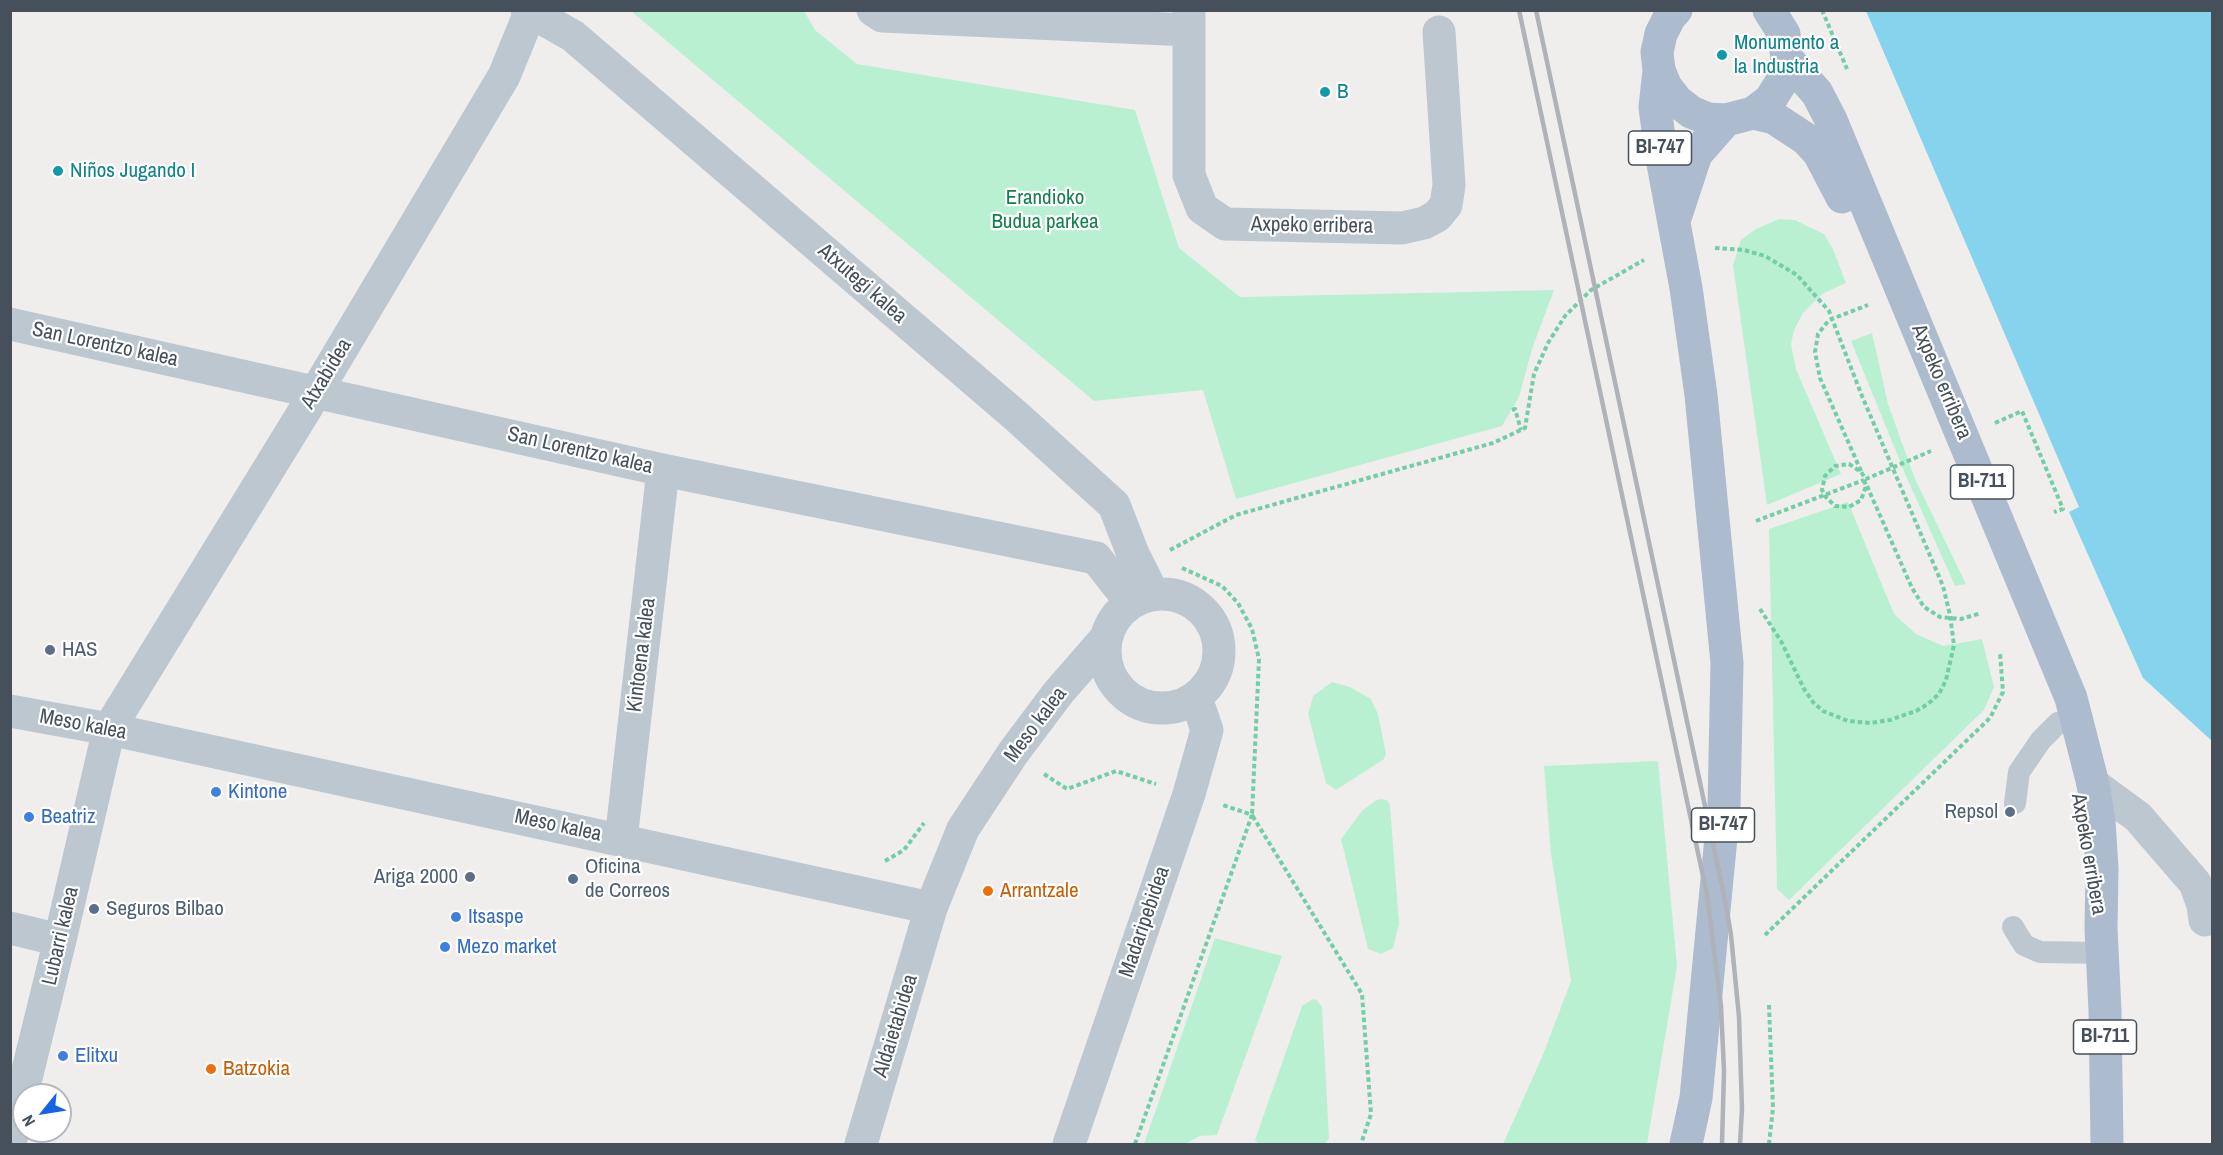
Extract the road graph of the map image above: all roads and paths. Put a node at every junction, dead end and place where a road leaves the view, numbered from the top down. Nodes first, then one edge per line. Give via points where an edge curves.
1 (873, 10) edge
2 (1676, 10) edge
3 (1769, 10) edge
4 (529, 11) edge
5 (1189, 20) edge
6 (1438, 32) dead end
7 (1787, 59) junction
8 (1659, 70) junction
9 (1739, 117) junction
10 (1673, 225) junction
11 (1705, 247) dead end
12 (1655, 257) dead end
13 (1869, 305) dead end
14 (10, 324) edge
15 (316, 392) junction
16 (1512, 410) dead end
17 (2022, 411) dead end
18 (1523, 429) junction
19 (663, 470) junction
20 (1865, 479) junction
21 (2054, 512) dead end
22 (1756, 521) dead end
23 (1162, 554) dead end
24 (1176, 566) dead end
25 (1142, 598) junction
26 (1760, 609) dead end
27 (1981, 613) dead end
28 (1105, 639) junction
29 (2000, 653) dead end
30 (1196, 698) junction
31 (10, 711) edge
32 (2058, 723) junction
33 (109, 729) junction
34 (1013, 753) junction
35 (2093, 784) junction
36 (1189, 794) junction
37 (2015, 803) dead end
38 (1252, 814) junction
39 (925, 821) dead end
40 (621, 840) junction
41 (883, 862) dead end
42 (931, 908) junction
43 (2205, 920) dead end
44 (2013, 927) dead end
45 (10, 928) edge
46 (1765, 935) dead end
47 (60, 940) junction
48 (2102, 941) junction
49 (1769, 1005) dead end
50 (10, 1143) edge
51 (861, 1144) edge
52 (1069, 1144) edge
53 (1135, 1144) edge
54 (1361, 1144) edge
55 (1686, 1144) edge
56 (1769, 1144) edge
57 (2107, 1144) edge

1 - 5 street via 882,16
2 - 8 main road, BI-711 via 1661,34
3 - 7 main road via 1784,34
4 - 15 street, Atxabidea via 504,76
4 - 25 street, Atxutegi kalea via 573,36 1016,416 1114,505 1133,554
5 - 6 street, Axpeko erribera via 1189,175 1202,208 1225,224 1402,228 1437,216 1446,205 1449,185
7 - 9 main road via 1782,81 1770,100
7 - 35 main road, Axpeko erribera / BI-711 via 1817,93 1845,153 2071,698
8 - 9 main road, BI-711 via 1666,87 1691,112 1708,119
8 - 10 main road, BI-747 via 1655,107
9 - 10 main road, BI-747 via 1696,154
9 - 32 main road, Axpeko erribera / BI-711 via 1774,118 1819,153 1845,203 1984,530
10 - 55 main road, BI-747 via 1686,288 1727,663 1724,806 1696,1098
11 - 26 path via 1765,256 1797,275 1829,311 1943,586 1954,645 1946,680 1939,694 1916,711 1870,723 1848,721 1823,711 1813,702
12 - 18 path via 1591,290 1565,316 1534,374
13 - 20 path via 1829,320 1818,334 1815,352 1820,378
14 - 15 street, San Lorentzo kalea
15 - 19 street, San Lorentzo kalea
15 - 33 street, Atxabidea
16 - 18 path via 1515,409
17 - 21 path via 2063,508
18 - 23 path via 1493,443 1236,515
19 - 25 street, San Lorentzo kalea via 1096,558
19 - 40 street, Kintoena kalea
20 - 20 path via 1862,500 1849,507 1835,506 1822,490 1829,470 1842,464 1855,467
20 - 22 path
20 - 27 path via 1924,607 1940,617 1961,619
24 - 38 path via 1222,586 1238,603 1252,629 1259,659
25 - 28 street via 1114,618
25 - 30 street via 1170,594 1186,599 1211,621 1218,637 1216,671
28 - 30 street via 1104,659 1110,678 1122,694 1139,705 1159,709 1178,707
28 - 34 street, Meso kalea
29 - 46 path via 2003,692 1990,718
30 - 36 street, Madaripebidea via 1207,730
31 - 33 street, Meso kalea
32 - 37 lane via 2019,771
32 - 48 main road, Axpeko erribera / BI-711 via 2076,786
33 - 40 street, Meso kalea
33 - 47 street, Lubarri kalea
34 - 36 path via 1067,789 1116,771
34 - 42 street, Meso kalea via 963,829
35 - 43 street via 2138,817 2195,883
35 - 48 main road, Axpeko erribera / BI-711 via 2103,869
36 - 38 path
36 - 52 street, Madaripebidea
38 - 53 path
38 - 54 path via 1362,994 1371,1114
39 - 41 path via 904,849
40 - 42 street, Meso kalea
42 - 51 street, Aldaietabidea
44 - 48 lane via 2024,945 2040,952
45 - 47 street
47 - 50 street, Lubarri kalea
48 - 57 main road, Axpeko erribera / BI-711
49 - 56 path via 1773,1108

